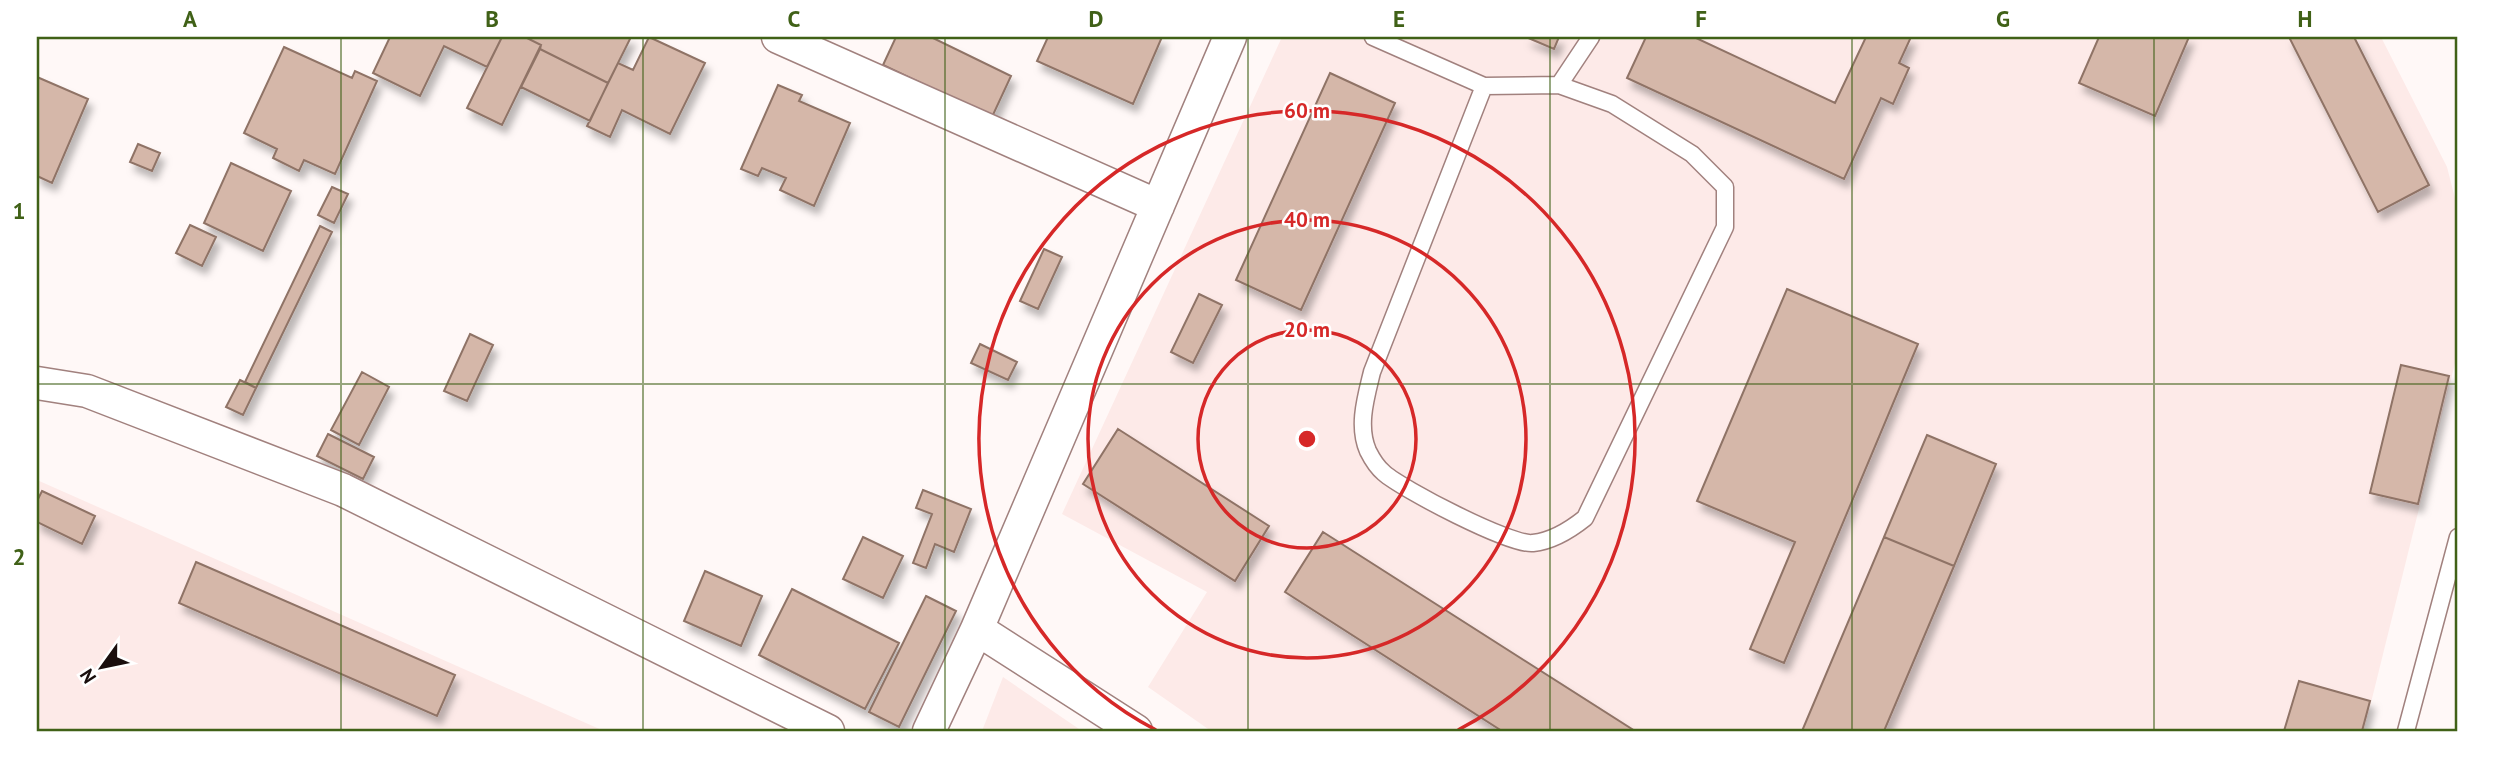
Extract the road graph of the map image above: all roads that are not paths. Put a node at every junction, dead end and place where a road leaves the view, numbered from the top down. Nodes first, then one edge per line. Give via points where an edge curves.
1 (778, 37) edge
2 (1230, 37) edge
3 (1373, 37) edge
4 (1591, 37) edge
5 (1559, 85) junction
6 (1484, 86) junction
7 (1158, 206) junction
8 (37, 383) edge
9 (2458, 537) edge
10 (977, 629) junction
11 (828, 731) edge
12 (929, 731) edge
13 (1136, 731) edge
14 (2406, 731) edge

1 - 7 street
2 - 7 street
3 - 6 lane
4 - 5 lane
5 - 6 lane
5 - 6 lane via 1612,104 1692,154 1725,187 1725,227 1585,518 1558,536 1531,544 1483,529 1384,473 1368,452 1363,431 1372,372
7 - 10 street
8 - 11 street via 88,391 343,490
9 - 14 lane
10 - 12 street
10 - 13 street

